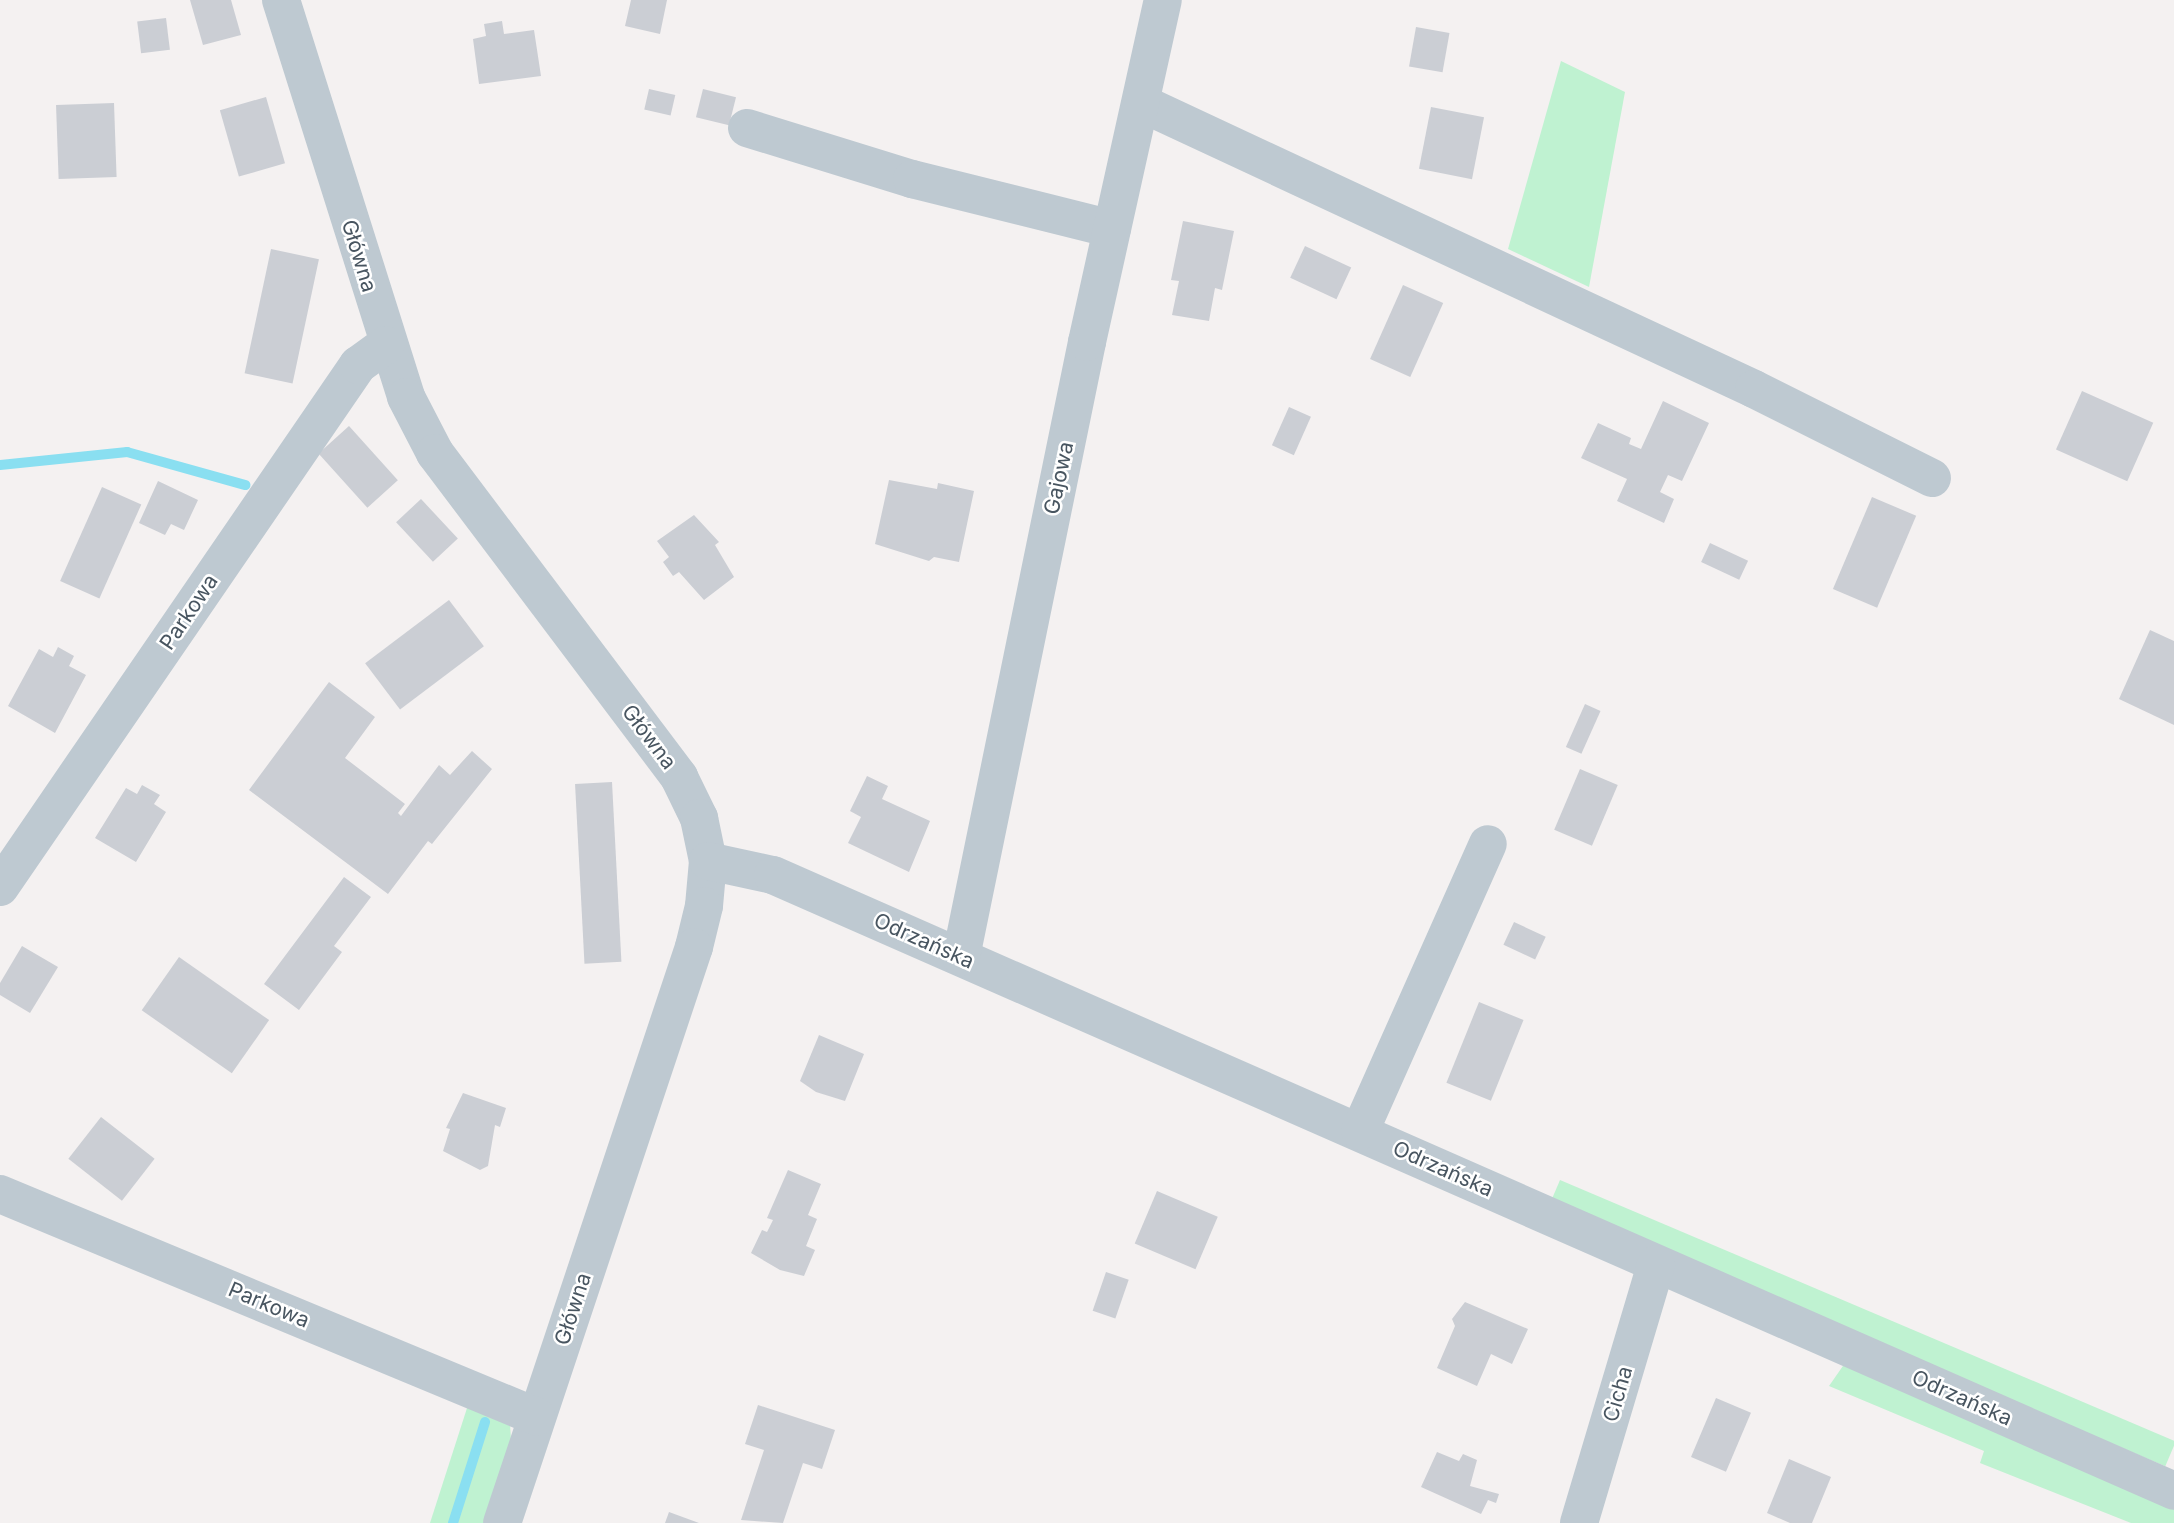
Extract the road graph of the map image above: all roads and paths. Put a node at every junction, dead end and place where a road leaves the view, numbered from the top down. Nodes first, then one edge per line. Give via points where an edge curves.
1 (282, 0) edge
2 (1163, 0) edge
3 (1141, 103) junction
4 (747, 128) dead end
5 (1112, 229) junction
6 (386, 345) junction
7 (1932, 478) dead end
8 (1488, 844) dead end
9 (708, 861) junction
10 (0, 887) edge
11 (961, 957) junction
12 (1360, 1131) junction
13 (0, 1194) edge
14 (1656, 1264) junction
15 (537, 1417) junction
16 (2174, 1491) edge
17 (502, 1523) edge
18 (1579, 1523) edge

1 - 6 street, Główna
2 - 3 street, Gajowa
3 - 5 street, Gajowa
3 - 7 street via 1755,389
4 - 5 street via 912,179
5 - 11 street, Gajowa
6 - 9 street, Główna via 435,453 679,777 699,818
6 - 10 street, Parkowa via 358,365
8 - 12 street
9 - 11 street, Odrzańska via 774,875
9 - 15 street, Główna via 694,947
11 - 12 street, Odrzańska
12 - 14 street, Odrzańska
13 - 15 street, Parkowa
14 - 16 street, Odrzańska
14 - 18 street, Cicha
15 - 17 street, Główna

